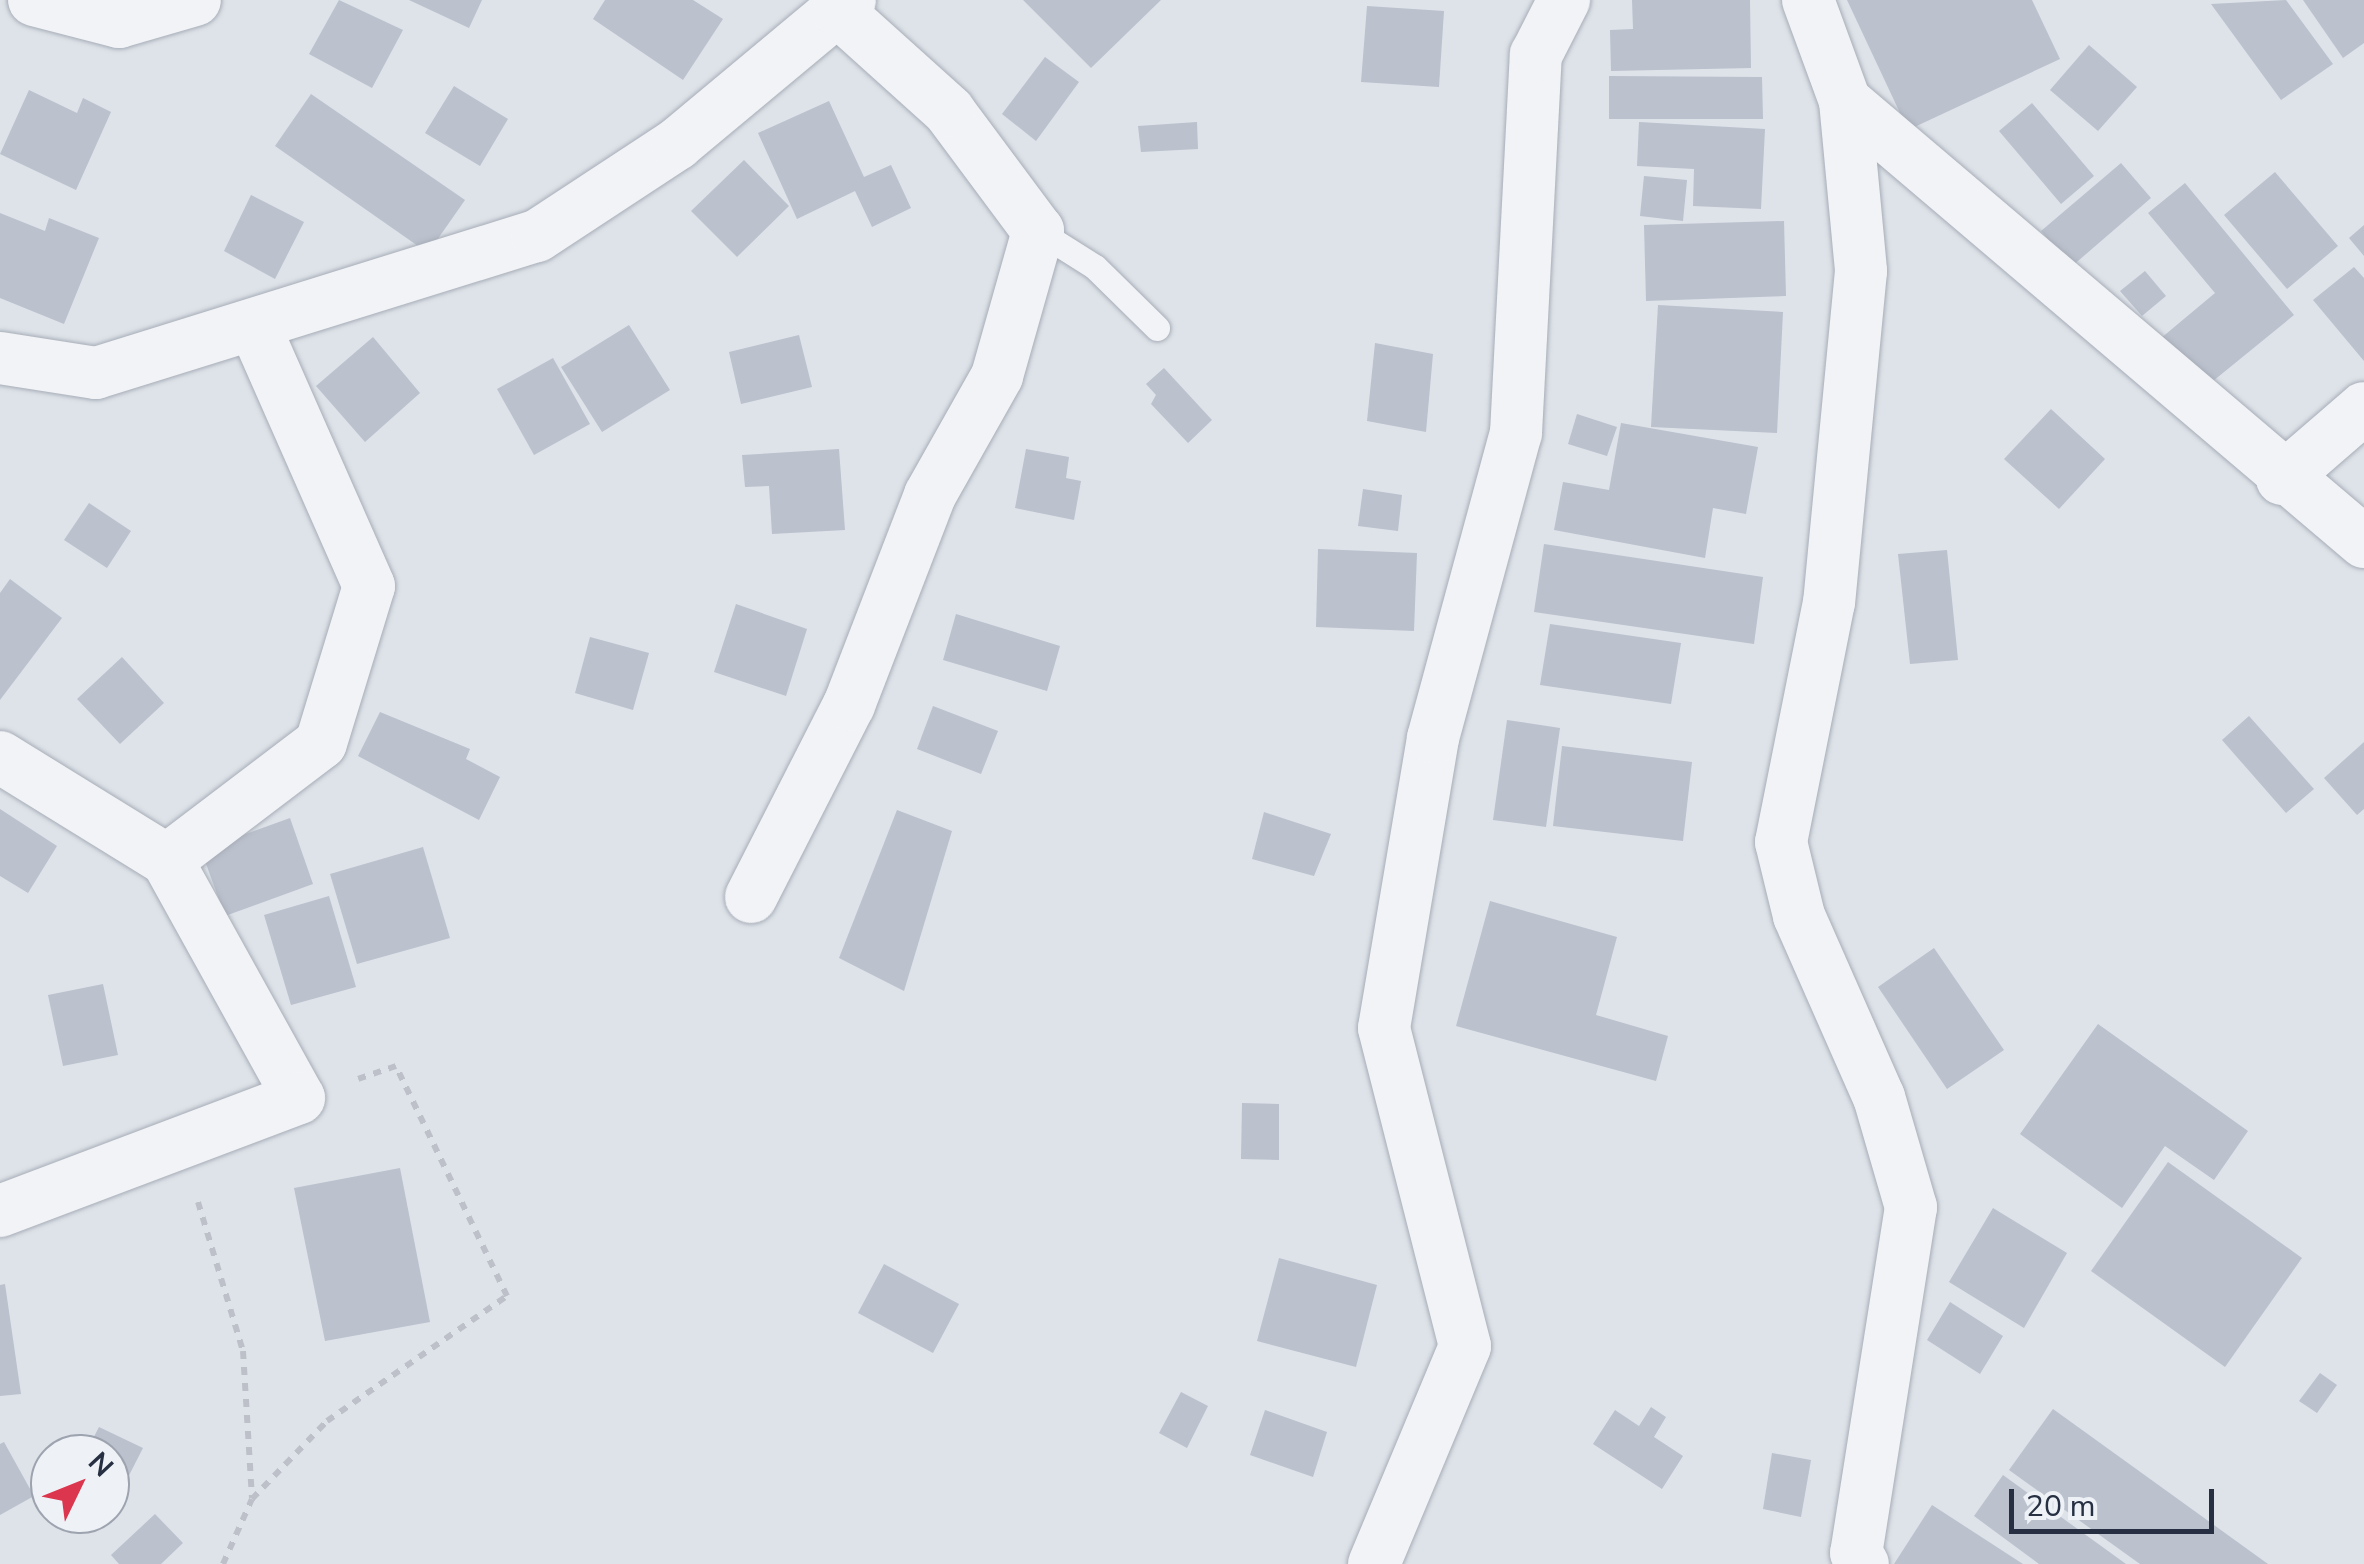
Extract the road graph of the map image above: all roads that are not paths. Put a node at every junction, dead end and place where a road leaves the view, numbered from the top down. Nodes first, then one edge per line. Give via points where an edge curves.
1 (34, 0) edge
2 (195, 0) edge
3 (1564, 0) edge
4 (1808, 0) edge
5 (844, 6) edge
6 (1845, 101) junction
7 (1038, 232) junction
8 (254, 327) junction
9 (1156, 328) dead end
10 (0, 358) edge
11 (2364, 408) edge
12 (2282, 479) junction
13 (2364, 542) edge
14 (0, 757) edge
15 (167, 860) junction
16 (751, 898) dead end
17 (0, 1211) edge
18 (1374, 1564) edge
19 (1862, 1564) edge

1 - 2 street via 119,22
3 - 18 street via 1536,54 1516,433 1434,738 1384,1028 1465,1346
4 - 6 street
5 - 7 street via 949,111
5 - 8 street via 677,144 537,236
6 - 12 street
6 - 19 street via 1862,271 1830,602 1781,842 1799,916 1878,1098 1911,1207 1856,1553
7 - 9 lane via 1095,267
7 - 16 street via 997,376 930,495 848,705
8 - 10 street via 96,373
8 - 15 street via 369,586 321,743
11 - 12 street
12 - 13 street
14 - 15 street
15 - 17 street via 299,1098 179,1138

